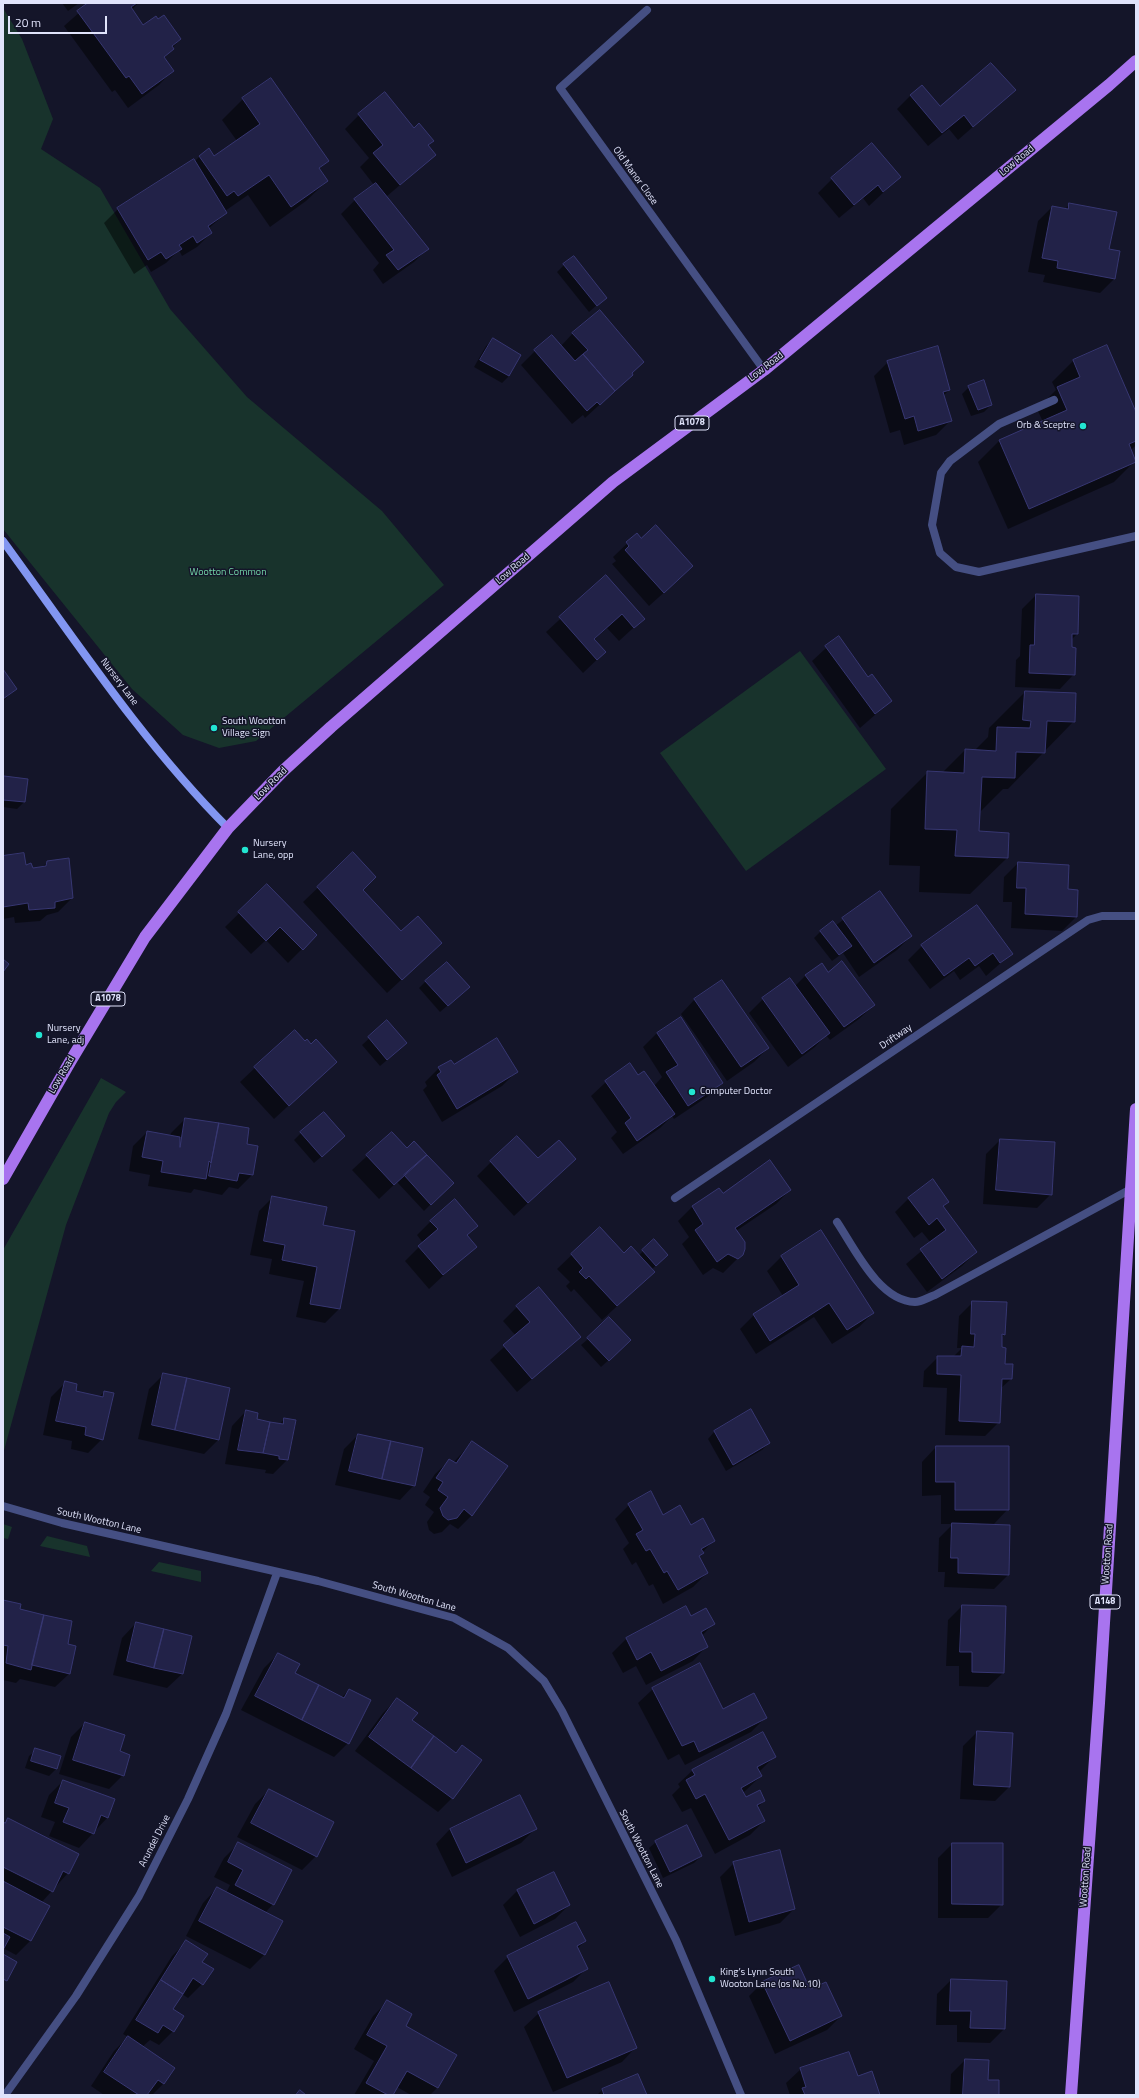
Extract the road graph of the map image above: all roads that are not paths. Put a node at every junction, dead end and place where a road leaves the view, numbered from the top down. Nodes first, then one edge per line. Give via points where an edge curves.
1 (647, 10) dead end
2 (1136, 61) edge
3 (764, 370) junction
4 (1054, 400) dead end
5 (1136, 536) edge
6 (3, 541) edge
7 (228, 828) junction
8 (1136, 916) edge
9 (1136, 1109) edge
10 (3, 1179) edge
11 (1131, 1189) junction
12 (675, 1198) dead end
13 (837, 1222) dead end
14 (3, 1506) edge
15 (277, 1573) junction
16 (5, 2095) edge
17 (741, 2095) edge
18 (1071, 2095) edge

1 - 3 street, Old Manor Close via 560,88
2 - 3 main road, Low Road / A1078
3 - 7 main road, Low Road / A1078 via 613,482 331,727 283,771
4 - 5 street via 999,424 950,461 941,473 932,525 940,552 956,567 979,572
6 - 7 street, Nursery Lane via 124,706 174,769
7 - 10 main road, Low Road / A1078 via 145,937
8 - 12 street, Driftway via 1102,916 1088,920
9 - 11 main road, Wootton Road / A148
11 - 13 street via 935,1295 916,1302 891,1295 881,1286
11 - 18 main road, Wootton Road / A148
14 - 15 street, South Wootton Lane via 62,1523
15 - 16 street, Arundel Drive via 226,1714 188,1799 139,1896 76,1996
15 - 17 street, South Wootton Lane via 318,1581 454,1618 508,1648 544,1681 562,1711 676,1940

